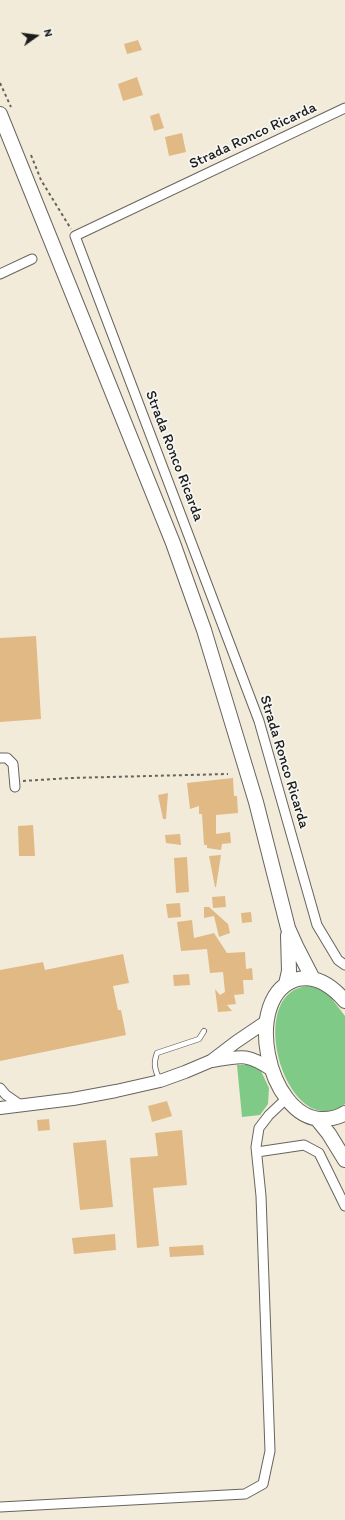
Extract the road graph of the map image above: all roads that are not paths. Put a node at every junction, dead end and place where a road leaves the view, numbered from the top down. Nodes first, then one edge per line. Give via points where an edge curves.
1 (345, 108) edge
2 (6, 112) edge
3 (32, 259) dead end
4 (0, 274) edge
5 (0, 758) edge
6 (15, 784) road end
7 (288, 928) junction
8 (345, 965) edge
9 (313, 979) junction
10 (286, 984) junction
11 (345, 1001) edge
12 (267, 1021) junction
13 (204, 1031) dead end
14 (211, 1061) junction
15 (272, 1070) junction
16 (160, 1081) junction
17 (0, 1088) edge
18 (286, 1098) junction
19 (22, 1106) junction
20 (0, 1108) edge
21 (345, 1113) edge
22 (317, 1119) junction
23 (257, 1152) junction
24 (345, 1160) edge
25 (345, 1206) edge
26 (0, 1507) edge

1 - 8 street, Strada Ronco Ricarda via 75,236 259,721 317,925 338,960
2 - 7 main road via 204,630 256,802
3 - 4 street
5 - 6 street via 11,760
7 - 9 main road
7 - 10 main road
9 - 10 main road via 302,978
9 - 11 main road via 326,984
10 - 12 main road via 278,992
12 - 14 main road
12 - 15 main road via 267,1052
13 - 16 lane via 199,1039 157,1053 153,1062
14 - 15 main road via 251,1058
14 - 16 main road
15 - 18 main road
16 - 19 main road via 73,1099
17 - 19 street
18 - 22 main road via 306,1116
18 - 23 street via 259,1128
19 - 20 main road
21 - 22 main road via 329,1119
22 - 24 main road
23 - 25 street via 304,1145 311,1148 319,1153
23 - 26 street via 261,1196 270,1450 263,1484 245,1494

